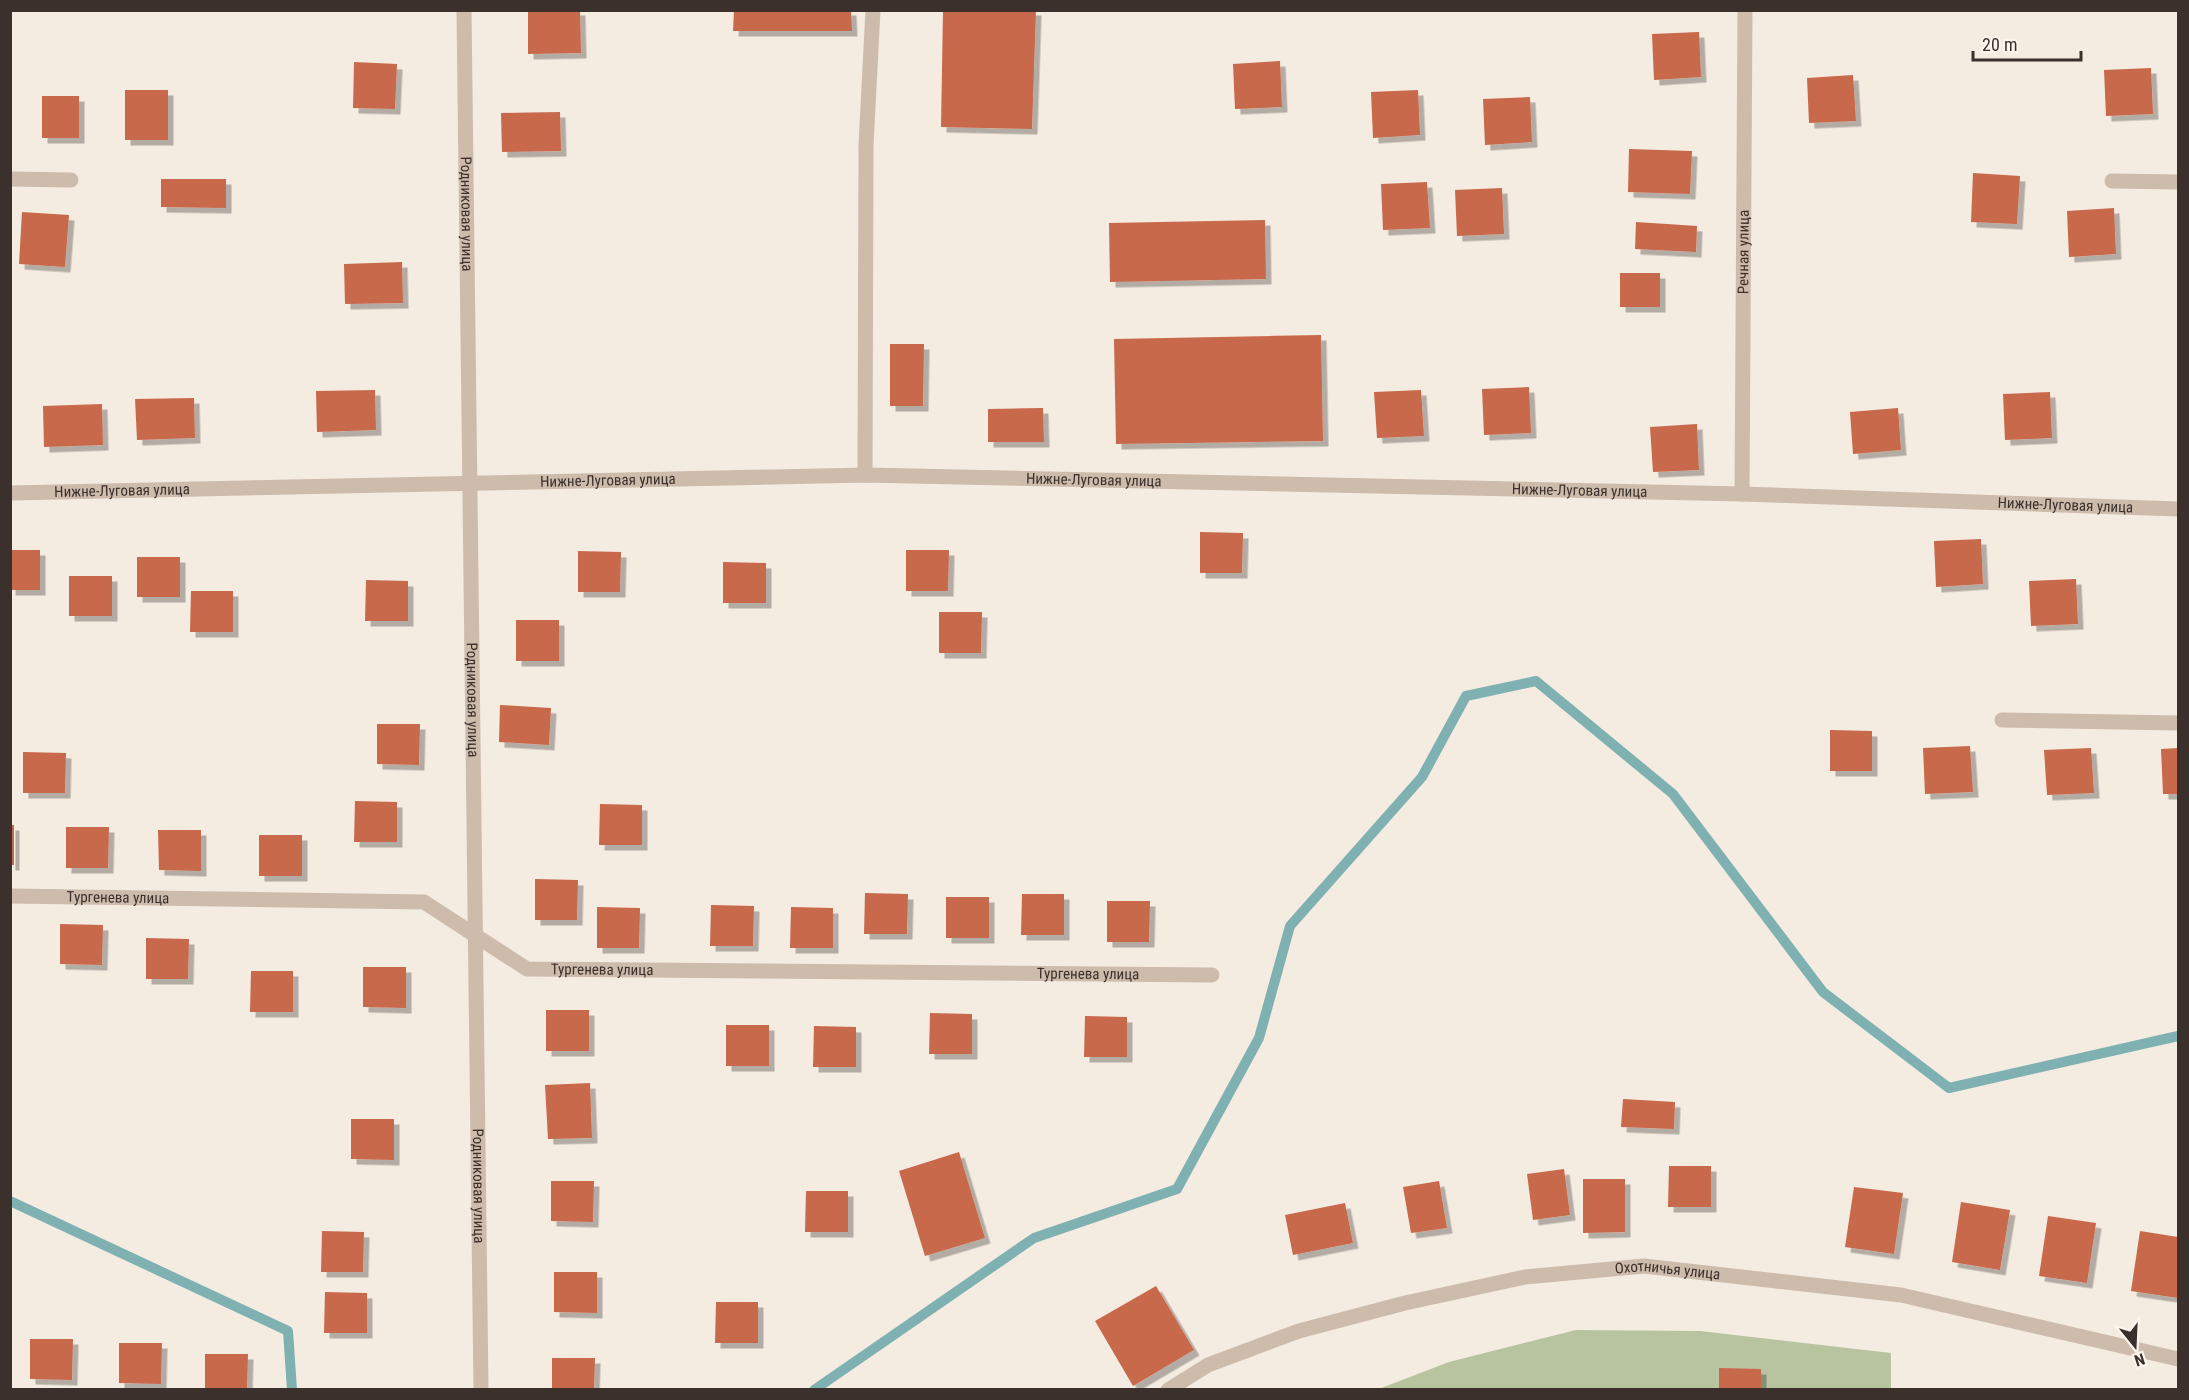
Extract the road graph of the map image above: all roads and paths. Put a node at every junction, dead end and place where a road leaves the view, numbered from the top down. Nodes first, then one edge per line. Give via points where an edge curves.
1 (464, 10) edge
2 (873, 10) edge
3 (1745, 10) edge
4 (10, 179) edge
5 (71, 180) dead end
6 (2112, 181) dead end
7 (2178, 182) edge
8 (865, 475) junction
9 (470, 484) junction
10 (10, 492) edge
11 (1742, 494) junction
12 (2178, 509) edge
13 (2002, 720) dead end
14 (2178, 723) edge
15 (10, 896) edge
16 (475, 935) junction
17 (1212, 975) dead end
18 (2178, 1359) edge
19 (481, 1389) edge
20 (1168, 1389) edge

1 - 9 street, Родниковая улица
2 - 8 street via 866,145
3 - 11 street, Речная улица
4 - 5 street
6 - 7 street
8 - 9 street, Нижне-Луговая улица
8 - 11 street, Нижне-Луговая улица
9 - 10 street, Нижне-Луговая улица
9 - 16 street, Родниковая улица
11 - 12 street, Нижне-Луговая улица
13 - 14 street
15 - 16 street, Тургенева улица via 424,902
16 - 17 street, Тургенева улица via 527,969
16 - 19 street, Родниковая улица
18 - 20 street, Охотничья улица via 1901,1295 1644,1266 1525,1277 1299,1331 1208,1365

